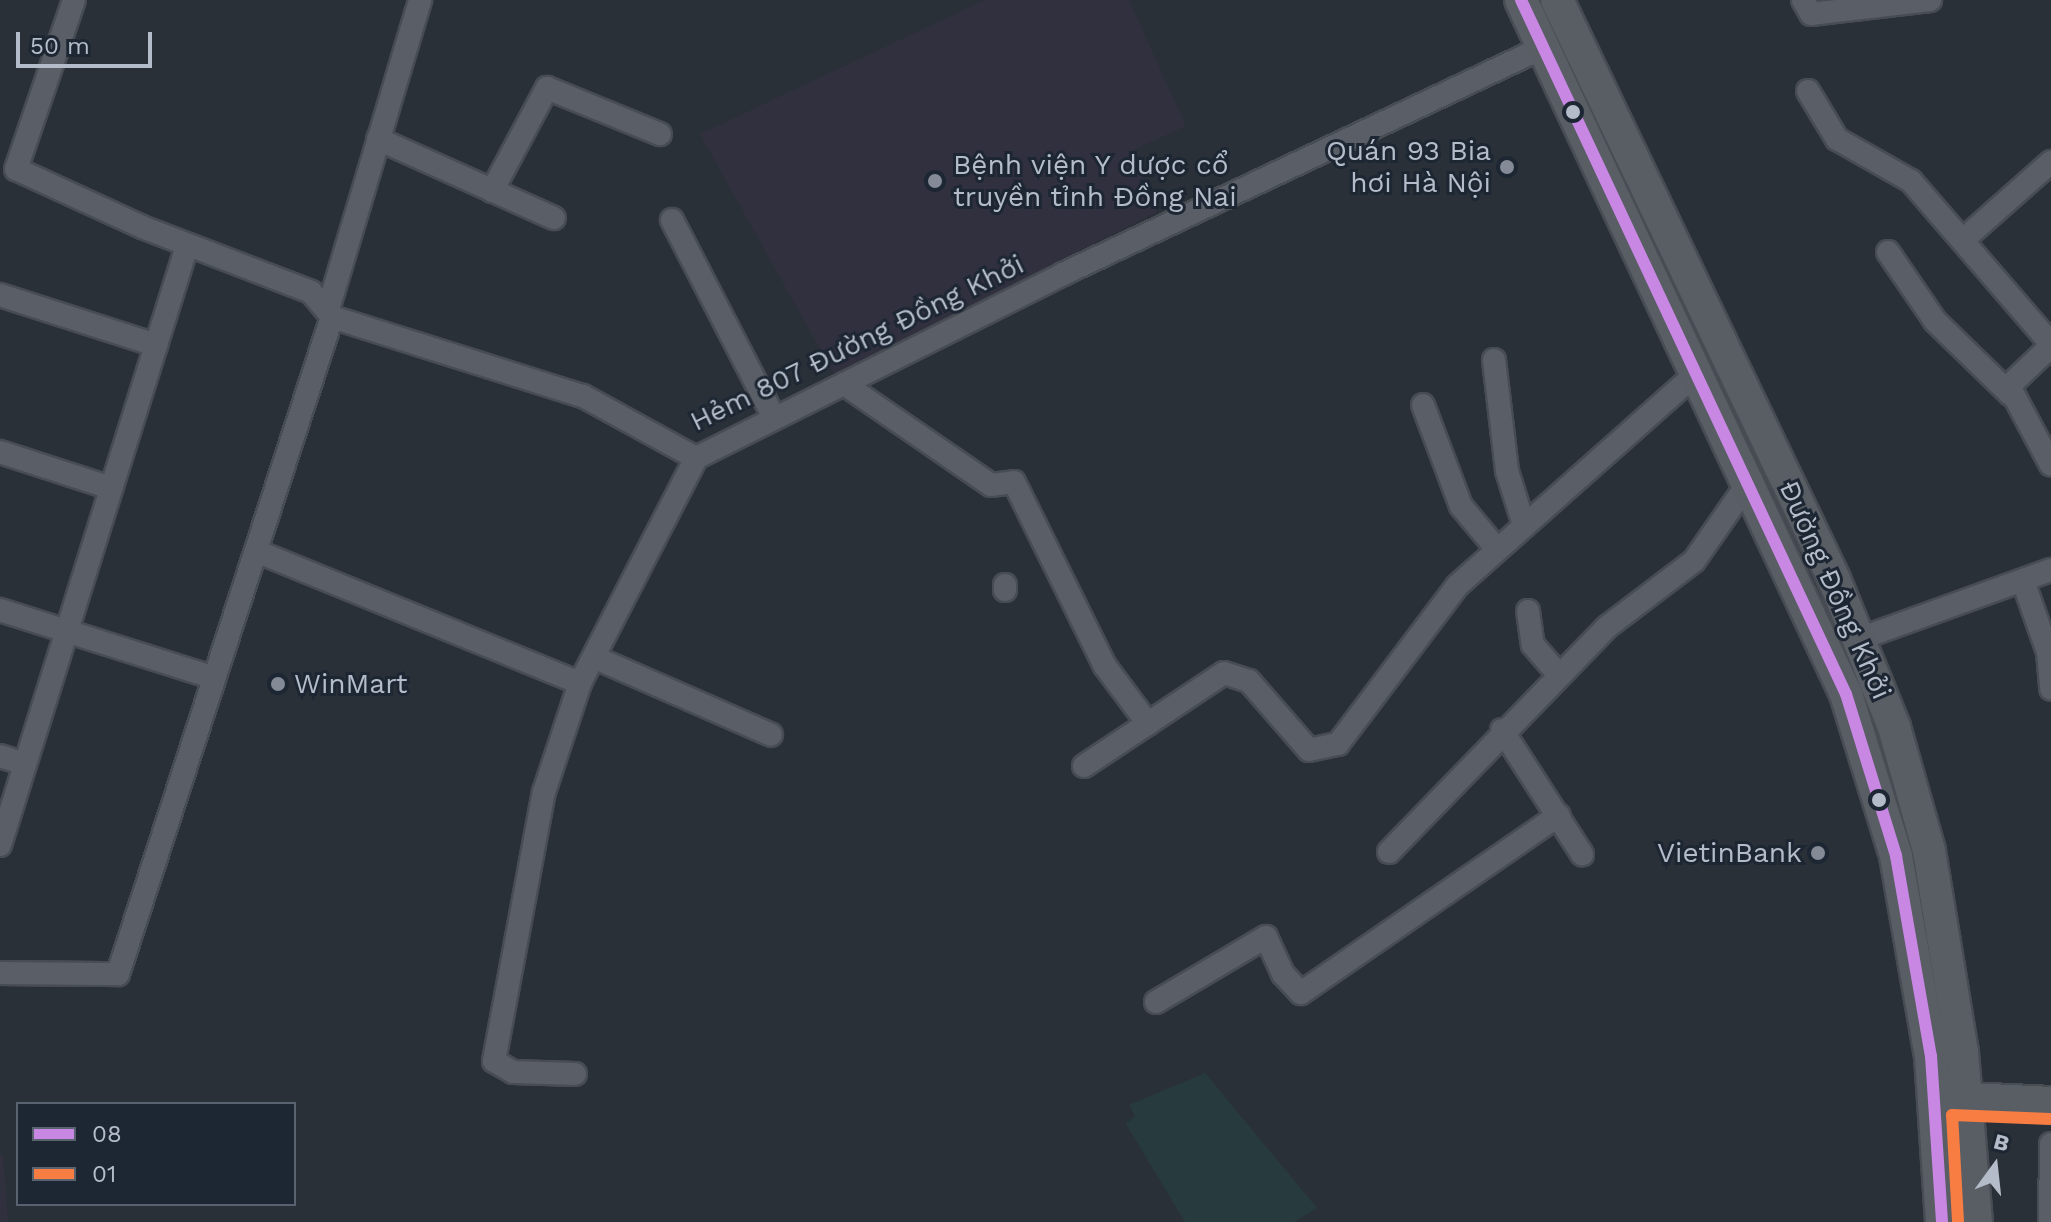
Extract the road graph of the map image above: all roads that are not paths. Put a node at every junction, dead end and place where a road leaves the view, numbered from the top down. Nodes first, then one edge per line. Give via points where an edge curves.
1 (74, 0) edge
2 (420, 0) edge
3 (1521, 0) edge
4 (1557, 0) edge
5 (1803, 0) edge
6 (1930, 0) edge
7 (1560, 40) junction
8 (1808, 91) dead end
9 (660, 134) dead end
10 (378, 139) junction
11 (2051, 162) edge
12 (492, 191) junction
13 (554, 218) dead end
14 (672, 220) dead end
15 (1963, 240) junction
16 (187, 246) junction
17 (1888, 252) dead end
18 (0, 295) edge
19 (331, 312) junction
20 (156, 345) junction
21 (2051, 345) edge
22 (1494, 360) dead end
23 (1699, 371) junction
24 (844, 384) junction
25 (2011, 395) junction
26 (1423, 405) dead end
27 (773, 416) junction
28 (0, 452) edge
29 (696, 458) junction
30 (2051, 465) edge
31 (1751, 479) junction
32 (111, 488) junction
33 (1523, 522) junction
34 (1496, 548) junction
35 (256, 551) junction
36 (2051, 570) edge
37 (2023, 581) junction
38 (0, 610) edge
39 (1528, 611) dead end
40 (67, 631) junction
41 (1859, 639) junction
42 (596, 658) junction
43 (1558, 674) junction
44 (215, 678) junction
45 (580, 683) junction
46 (2051, 689) edge
47 (1148, 724) junction
48 (1502, 730) junction
49 (771, 735) dead end
50 (0, 756) edge
51 (25, 764) junction
52 (1084, 766) dead end
53 (1559, 815) junction
54 (0, 845) edge
55 (1389, 852) dead end
56 (1582, 854) dead end
57 (0, 973) edge
58 (1156, 1002) dead end
59 (575, 1074) dead end
60 (1935, 1098) junction
61 (1967, 1099) junction
62 (2051, 1103) edge
63 (2051, 1144) edge
64 (1942, 1222) edge
65 (1976, 1222) edge
66 (2050, 1222) edge

1 - 16 street, Hẻm 807 Đường Đồng Khởi via 16,169
2 - 10 street
3 - 7 main road, Đường Đồng Khởi
4 - 7 main road, Đường Đồng Khởi
5 - 6 street via 1811,14
7 - 23 main road, Đường Đồng Khởi
7 - 24 street, Hẻm 807 Đường Đồng Khởi
7 - 41 main road, Đường Đồng Khởi
8 - 15 street via 1837,139 1911,181
9 - 12 street via 547,88
10 - 12 street
10 - 19 street
11 - 15 street
12 - 13 street
14 - 27 street
15 - 21 street
16 - 19 street, Hẻm 807 Đường Đồng Khởi via 303,288
16 - 20 street
17 - 25 street via 1935,321
18 - 20 street
19 - 29 street, Hẻm 807 Đường Đồng Khởi via 583,396
19 - 35 street
20 - 32 street
21 - 25 street via 2013,377
22 - 33 street via 1507,471
23 - 31 main road, Đường Đồng Khởi
23 - 33 street
24 - 27 street, Hẻm 807 Đường Đồng Khởi
24 - 47 street via 991,485 1014,482 1105,666
25 - 30 street
26 - 34 street via 1461,506
27 - 29 street, Hẻm 807 Đường Đồng Khởi
28 - 32 street
29 - 42 street
31 - 43 street via 1694,561
31 - 60 main road, Đường Đồng Khởi via 1846,694 1874,781 1896,856
32 - 40 street
33 - 34 street
34 - 47 street via 1458,585 1338,744 1309,750 1237,673 1212,678
35 - 44 street
35 - 45 street
36 - 37 street
37 - 41 street
37 - 46 street via 2048,652
38 - 40 street
39 - 43 street via 1533,645
40 - 44 street
40 - 51 street
41 - 61 main road, Đường Đồng Khởi via 1929,851
42 - 45 street
42 - 49 street
43 - 48 street
44 - 57 street via 118,974
45 - 59 street via 544,792 494,1061 513,1072
47 - 52 street
48 - 53 street
48 - 55 street via 1461,784
50 - 51 street
51 - 54 street
53 - 56 street
53 - 58 street via 1301,993 1283,974 1266,937
60 - 61 main road
60 - 64 main road, Đường Đồng Khởi
61 - 62 main road
61 - 65 main road, Đường Đồng Khởi
63 - 66 street

